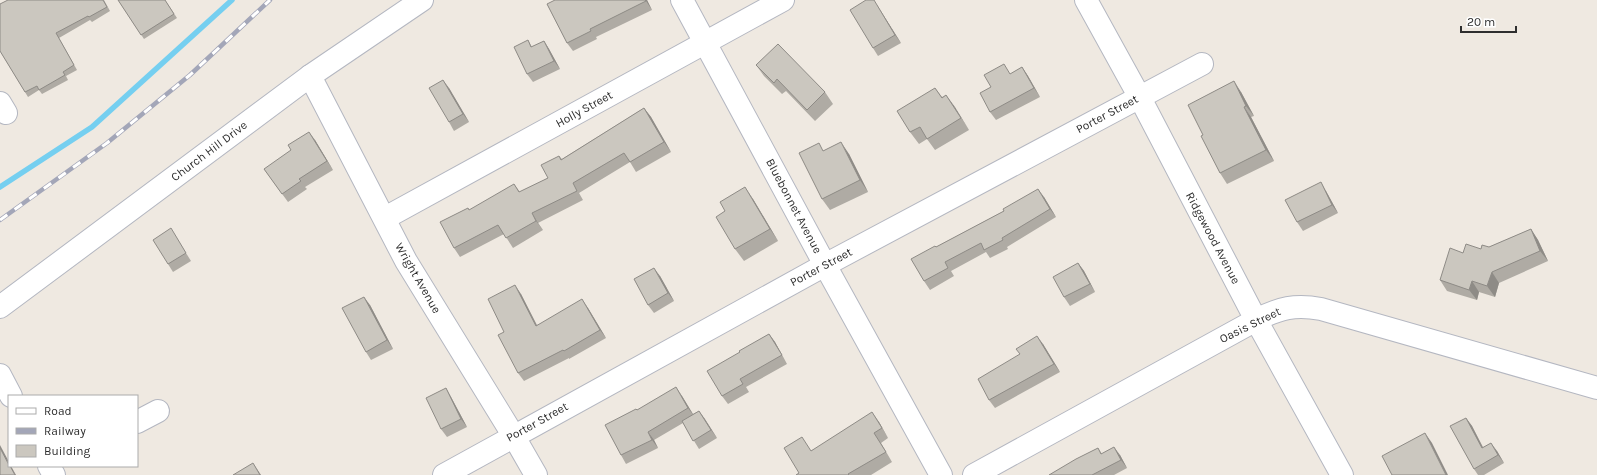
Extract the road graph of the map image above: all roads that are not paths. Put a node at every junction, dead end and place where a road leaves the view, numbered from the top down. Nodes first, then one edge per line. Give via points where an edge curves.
1 (422, 0) edge
2 (682, 0) edge
3 (783, 0) edge
4 (1086, 0) edge
5 (706, 43) junction
6 (1202, 64) dead end
7 (310, 76) junction
8 (1139, 96) junction
9 (385, 218) junction
10 (825, 265) junction
11 (0, 307) edge
12 (1256, 320) junction
13 (0, 375) edge
14 (1597, 388) edge
15 (10, 395) edge
16 (158, 411) dead end
17 (138, 421) edge
18 (513, 436) junction
19 (444, 475) edge
20 (536, 475) edge
21 (941, 475) edge
22 (974, 475) edge
23 (1342, 475) edge

1 - 7 street, Church Hill Drive
2 - 5 street, Bluebonnet Avenue
3 - 5 street, Holly Street
4 - 8 street, Ridgewood Avenue
5 - 9 street, Holly Street
5 - 10 street, Bluebonnet Avenue
6 - 8 street, Porter Street
7 - 9 street, Wright Avenue
7 - 11 street, Church Hill Drive
8 - 10 street, Porter Street
8 - 12 street, Ridgewood Avenue
9 - 18 street, Wright Avenue via 406,261
10 - 18 street, Porter Street
10 - 21 street, Bluebonnet Avenue
12 - 14 street, Oasis Street via 1284,308 1304,306 1321,309
12 - 22 street, Oasis Street
12 - 23 street, Ridgewood Avenue
13 - 15 street
16 - 17 street
18 - 19 street, Porter Street
18 - 20 street, Wright Avenue

